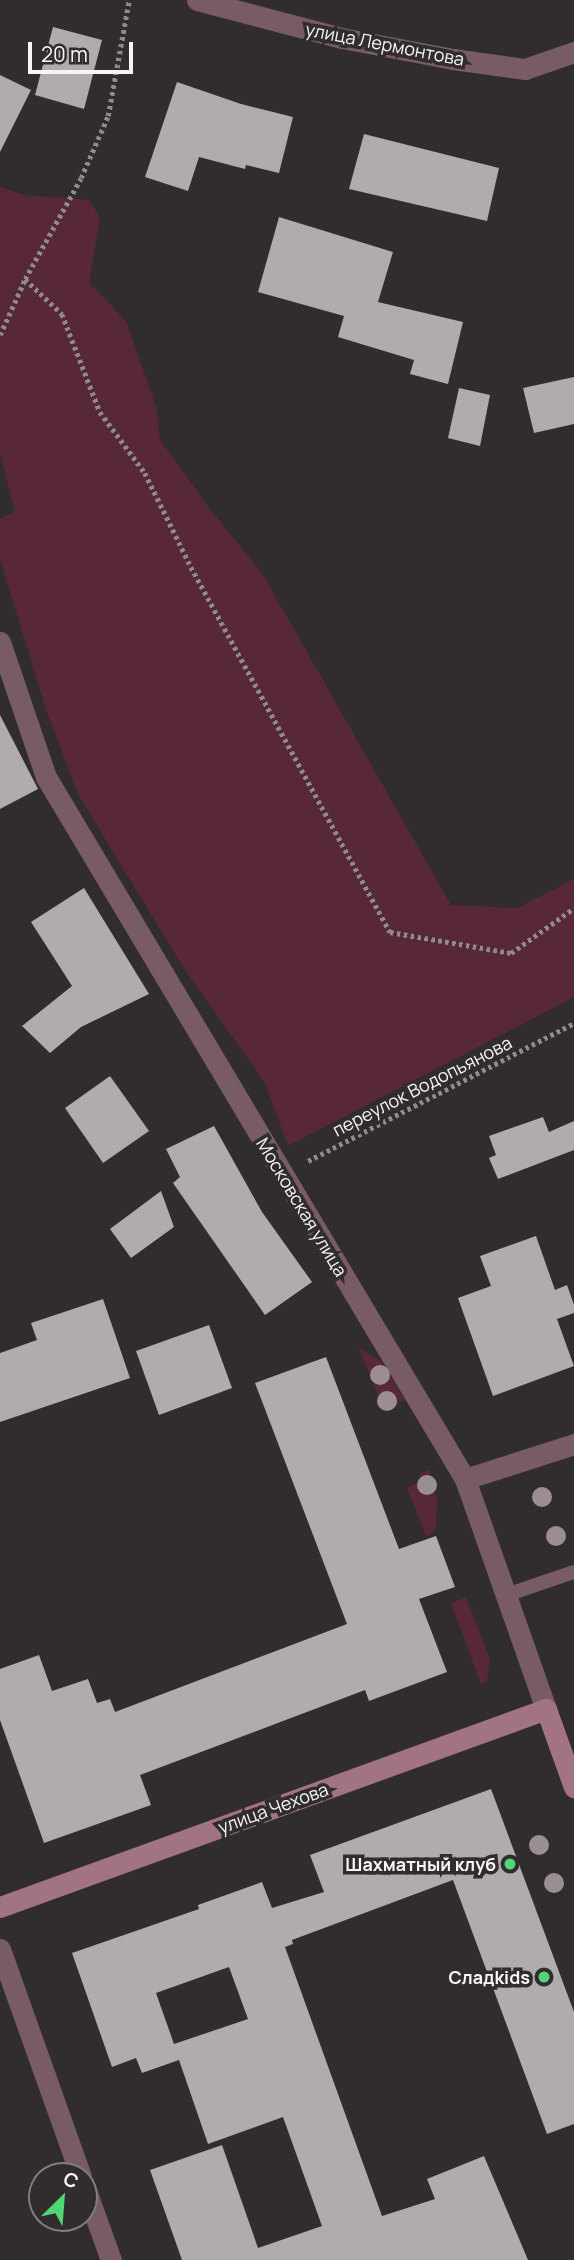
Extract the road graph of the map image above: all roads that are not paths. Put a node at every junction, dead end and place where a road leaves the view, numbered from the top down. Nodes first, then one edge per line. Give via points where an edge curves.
1 (201, 1) edge
2 (574, 52) edge
3 (0, 642) edge
4 (574, 1444) edge
5 (465, 1479) junction
6 (574, 1572) edge
7 (506, 1595) junction
8 (546, 1709) junction
9 (574, 1787) edge
10 (0, 1907) edge
11 (0, 1949) edge
12 (76, 2162) edge
13 (98, 2224) edge
14 (111, 2260) edge

1 - 2 street, улица Лермонтова via 342,38 525,69
3 - 5 street, Московская улица via 46,777
4 - 5 street
5 - 7 street, Московская улица
6 - 7 lane
7 - 8 street, Московская улица
8 - 9 main road, Московская улица
8 - 10 main road, улица Чехова
11 - 12 street
13 - 14 street

